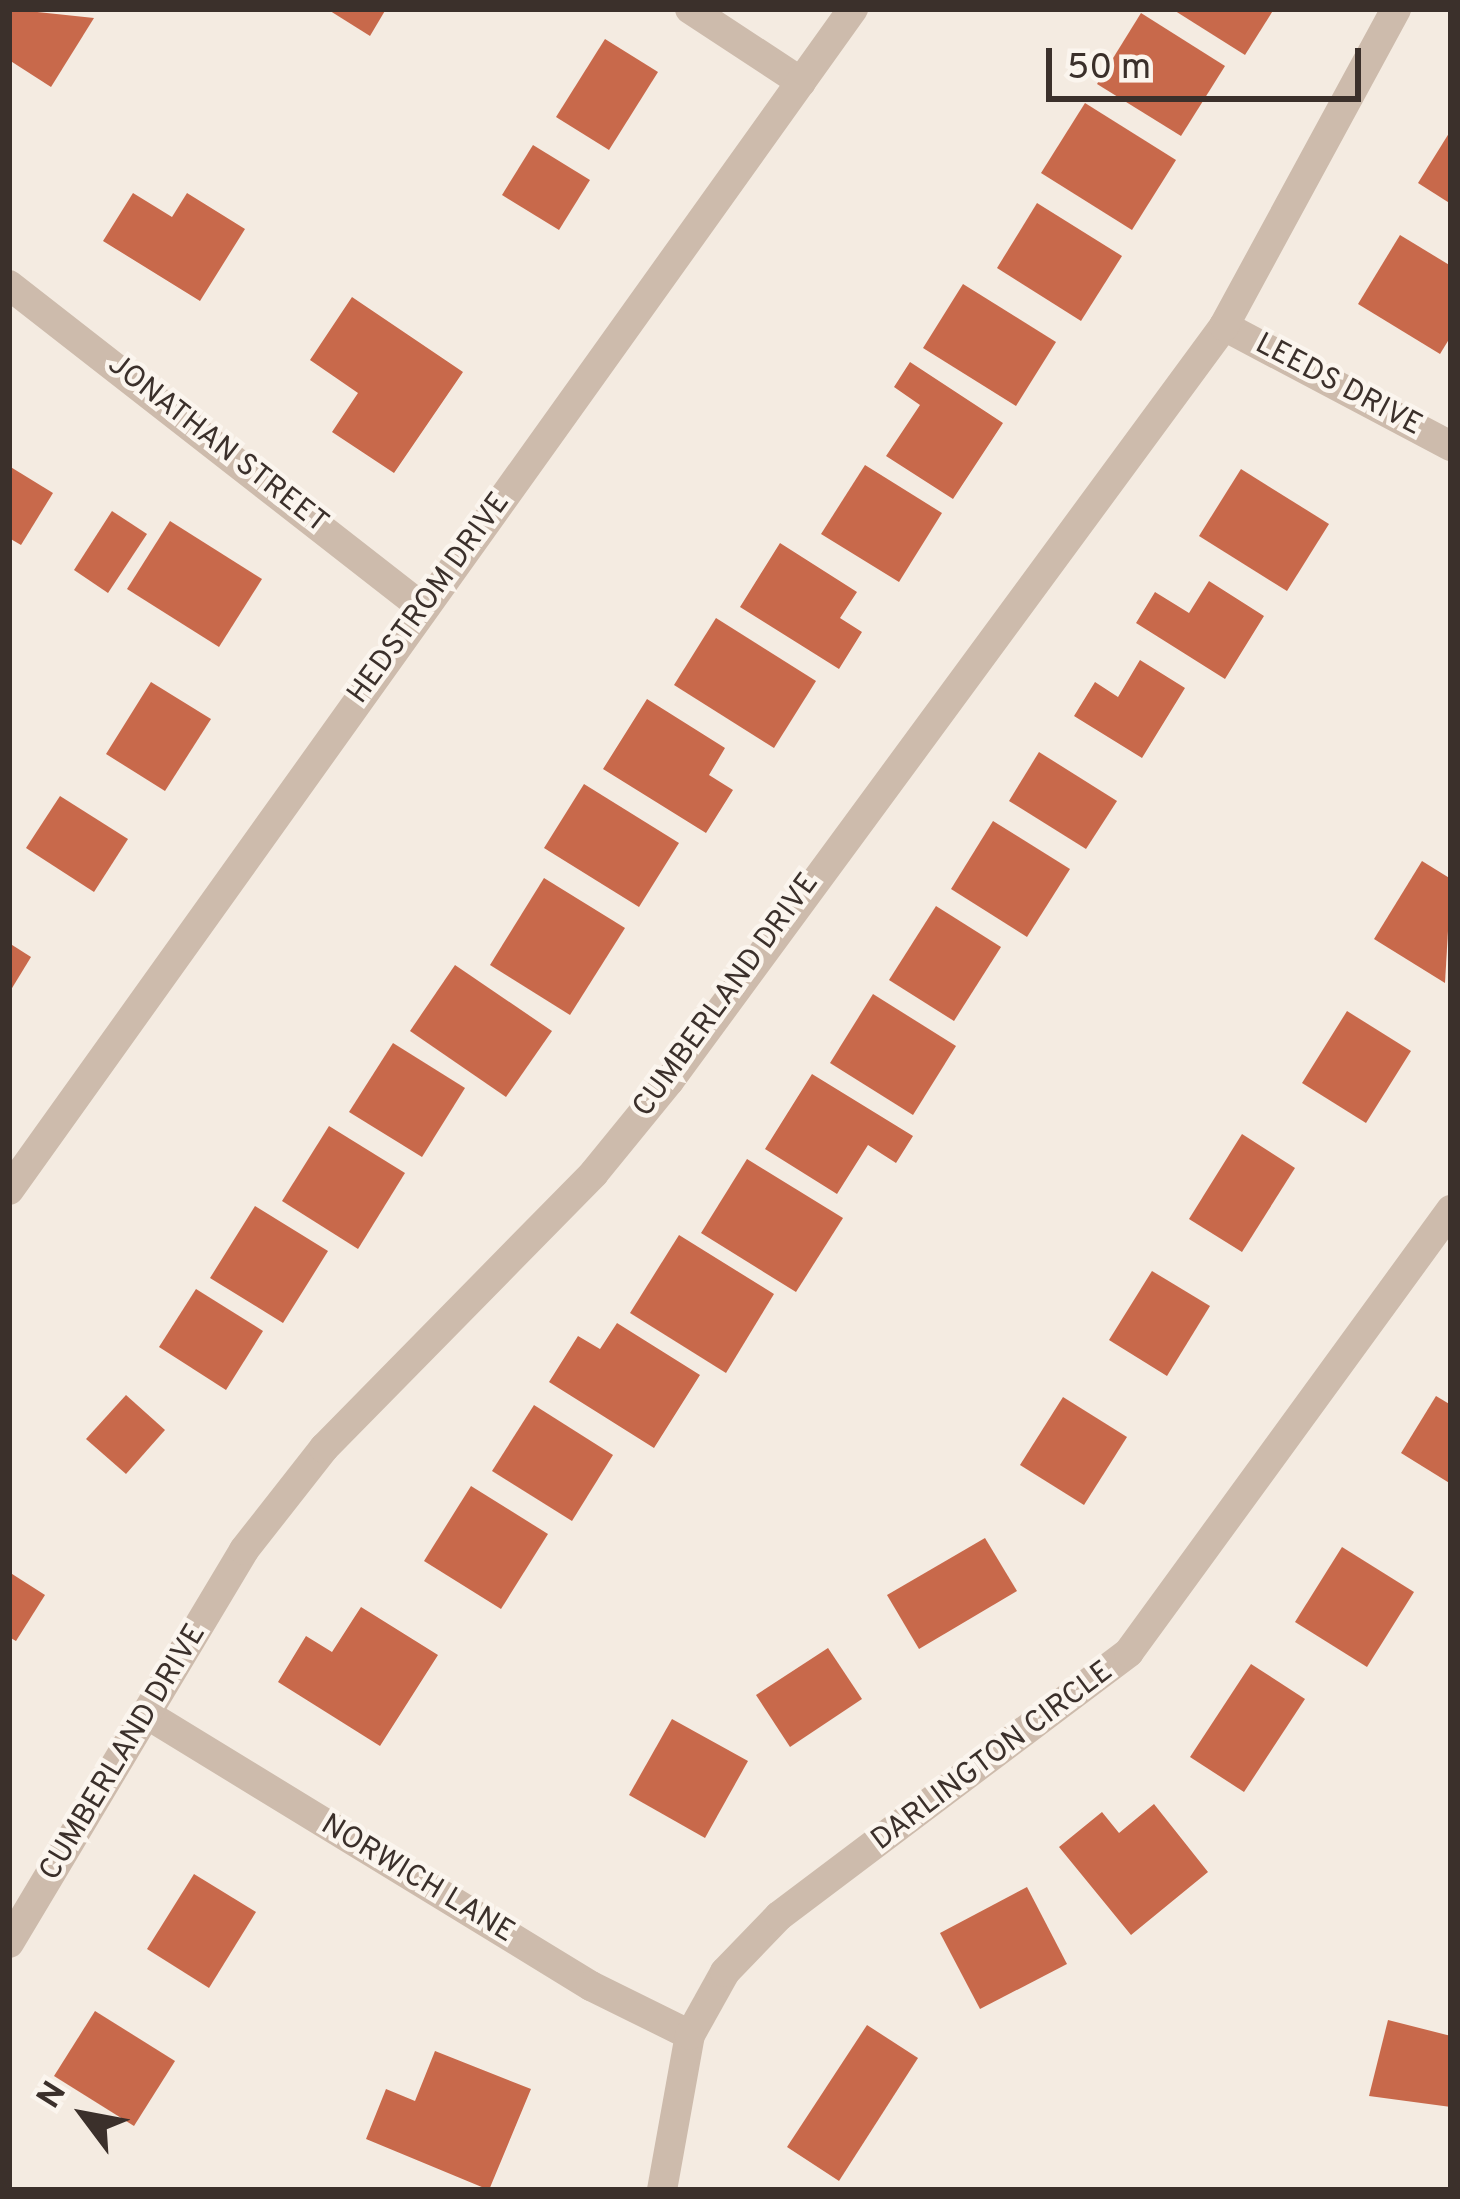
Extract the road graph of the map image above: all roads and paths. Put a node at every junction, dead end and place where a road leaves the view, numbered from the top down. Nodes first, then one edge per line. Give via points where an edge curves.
1 (690, 9) edge
2 (853, 9) edge
3 (1396, 9) edge
4 (801, 82) junction
5 (9, 285) edge
6 (1224, 326) junction
7 (1451, 446) edge
8 (424, 608) junction
9 (9, 1190) edge
10 (1449, 1216) edge
11 (148, 1715) junction
12 (9, 1943) edge
13 (690, 2036) junction
14 (662, 2190) edge

1 - 4 street
2 - 4 street, HEDSTROM DRIVE
3 - 6 street, CUMBERLAND DRIVE
4 - 8 street, HEDSTROM DRIVE
5 - 8 street, JONATHAN STREET
6 - 7 street, LEEDS DRIVE
6 - 11 street, CUMBERLAND DRIVE via 624,1136 324,1448 244,1550
8 - 9 street, HEDSTROM DRIVE
10 - 13 street, DARLINGTON CIRCLE via 1130,1652 779,1916 725,1972
11 - 12 street, CUMBERLAND DRIVE
11 - 13 street, NORWICH LANE via 591,1986
13 - 14 street, DARLINGTON CIRCLE

